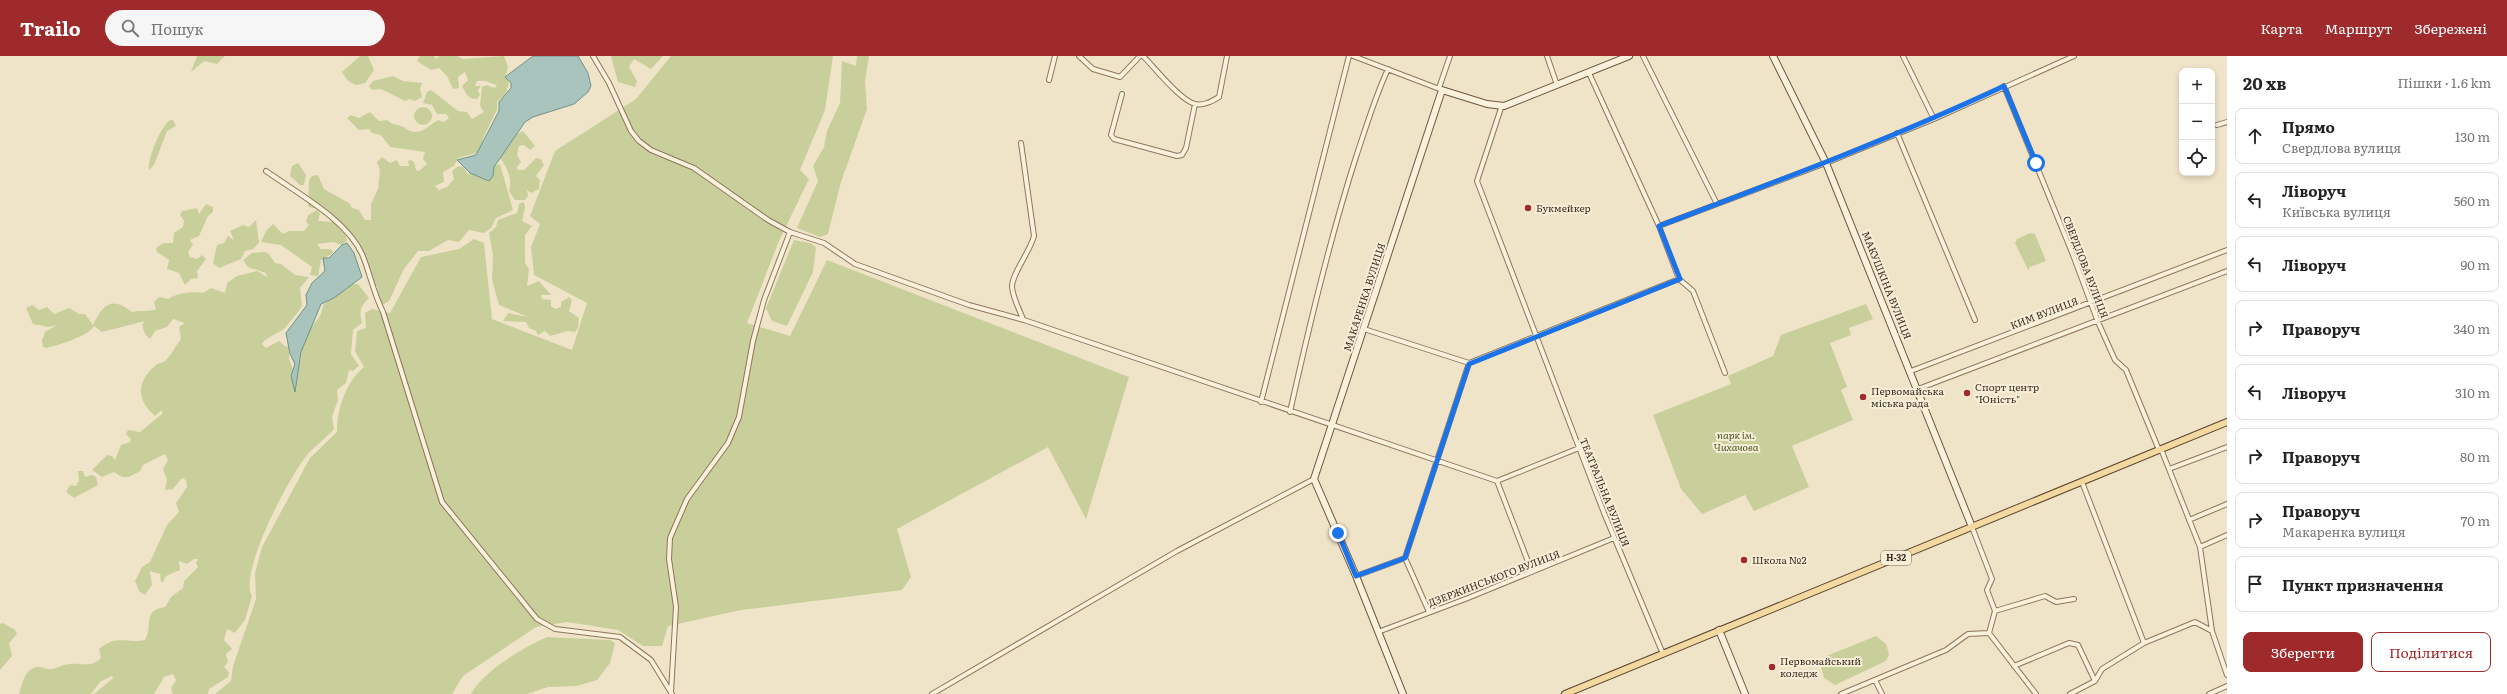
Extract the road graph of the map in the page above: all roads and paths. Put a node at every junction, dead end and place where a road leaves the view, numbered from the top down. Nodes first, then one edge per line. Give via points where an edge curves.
1 (592, 56) edge
2 (1055, 56) edge
3 (1079, 56) edge
4 (1141, 56) edge
5 (1227, 56) edge
6 (1349, 56) edge
7 (1353, 56) edge
8 (1450, 56) edge
9 (1547, 56) edge
10 (1629, 56) edge
11 (1643, 56) edge
12 (1773, 56) edge
13 (1903, 56) edge
14 (2074, 56) edge
15 (1388, 68) junction
16 (1589, 73) junction
17 (1050, 80) dead end
18 (1557, 85) junction
19 (2004, 86) junction
20 (1441, 89) junction
21 (1122, 94) dead end
22 (1195, 104) junction
23 (1502, 105) junction
24 (1934, 119) junction
25 (2227, 122) edge
26 (2217, 124) dead end
27 (1897, 133) junction
28 (1021, 143) dead end
29 (1826, 163) junction
30 (266, 172) dead end
31 (1717, 204) junction
32 (1659, 226) junction
33 (790, 232) junction
34 (2227, 250) edge
35 (2227, 272) edge
36 (1680, 279) junction
37 (2091, 304) junction
38 (1023, 319) junction
39 (1975, 320) dead end
40 (2098, 322) junction
41 (1364, 329) junction
42 (1537, 335) junction
43 (1469, 364) junction
44 (1911, 371) junction
45 (1725, 373) dead end
46 (1918, 389) junction
47 (1261, 402) junction
48 (1290, 412) junction
49 (2227, 422) edge
50 (1332, 426) junction
51 (2227, 447) edge
52 (1579, 448) junction
53 (2160, 450) junction
54 (1437, 460) junction
55 (2169, 469) junction
56 (1314, 479) junction
57 (1497, 481) junction
58 (2082, 482) junction
59 (2227, 504) edge
60 (2189, 520) junction
61 (1972, 527) junction
62 (2227, 534) edge
63 (1614, 538) junction
64 (2200, 547) junction
65 (1405, 558) junction
66 (1532, 572) junction
67 (1356, 576) junction
68 (2074, 599) dead end
69 (1996, 611) junction
70 (1429, 612) junction
71 (1719, 630) junction
72 (2212, 631) junction
73 (1378, 632) junction
74 (1988, 633) junction
75 (2144, 642) junction
76 (1663, 654) junction
77 (2014, 666) junction
78 (2227, 675) edge
79 (1875, 680) junction
80 (2095, 681) junction
81 (2227, 686) edge
82 (1577, 692) edge
83 (672, 693) edge
84 (932, 694) edge
85 (1403, 694) edge
86 (1565, 694) edge
87 (1745, 694) edge
88 (1841, 694) edge
89 (1882, 694) edge
90 (2036, 694) edge
91 (2070, 694) edge
92 (2209, 694) edge

1 - 33 street via 639,141 651,150 694,168 768,220
2 - 17 street
3 - 4 street via 1093,69 1120,77
4 - 22 street via 1181,95
5 - 22 street via 1219,97 1206,104
6 - 47 street
7 - 15 street
8 - 20 street
9 - 18 street
10 - 16 street
11 - 31 street
12 - 29 street, МАКУШКІНА ВУЛИЦЯ
13 - 24 street
14 - 19 street
15 - 20 street
15 - 48 street via 1340,209 1311,316
16 - 18 street
16 - 32 street
18 - 23 street
19 - 24 street
19 - 37 street, СВЕРДЛОВА ВУЛИЦЯ
20 - 23 street via 1487,104
20 - 41 street, МАКАРЕНКА ВУЛИЦЯ
21 - 22 street via 1111,135 1177,156 1182,155 1186,148
23 - 42 street, ТЕАТРАЛЬНА ВУЛИЦЯ via 1477,181
24 - 27 street
25 - 26 street
27 - 29 street
27 - 39 street
28 - 38 street via 1034,236 1032,246 1013,281 1014,297
29 - 31 street
29 - 44 street, МАКУШКІНА ВУЛИЦЯ
30 - 83 street via 347,230 362,254 372,291 383,312 442,502 537,619 555,629 620,637 651,660
31 - 32 street
32 - 36 street
33 - 38 street via 824,243 855,264 880,274 969,305
33 - 83 street via 764,300 753,340 739,417 728,443 687,499 670,538 669,559 676,607
34 - 37 street, КИМ ВУЛИЦЯ
35 - 40 street
36 - 42 street
36 - 45 street via 1692,291
37 - 40 street, СВЕРДЛОВА ВУЛИЦЯ
37 - 44 street, КИМ ВУЛИЦЯ
38 - 47 street
40 - 46 street
40 - 53 street, СВЕРДЛОВА ВУЛИЦЯ via 2115,360 2126,370
41 - 43 street
41 - 50 street, МАКАРЕНКА ВУЛИЦЯ
42 - 43 street
42 - 52 street, ТЕАТРАЛЬНА ВУЛИЦЯ
43 - 54 street
44 - 46 street, МАКУШКІНА ВУЛИЦЯ
46 - 61 street, МАКУШКІНА ВУЛИЦЯ
47 - 48 street
48 - 50 street
49 - 53 main road, Н-32
50 - 54 street
50 - 56 street, МАКАРЕНКА ВУЛИЦЯ
51 - 55 street
52 - 57 street
52 - 63 street, ТЕАТРАЛЬНА ВУЛИЦЯ
53 - 55 street, СВЕРДЛОВА ВУЛИЦЯ
53 - 58 main road, Н-32
54 - 57 street
54 - 65 street
55 - 60 street, СВЕРДЛОВА ВУЛИЦЯ
56 - 67 street
56 - 84 street via 1177,551
57 - 66 street
58 - 61 main road, Н-32
58 - 75 street
59 - 60 street
60 - 64 street, СВЕРДЛОВА ВУЛИЦЯ
61 - 69 street via 1992,578 1987,590
61 - 71 main road, Н-32
62 - 64 street
63 - 66 street, ДЗЕРЖИНСЬКОГО ВУЛИЦЯ
63 - 76 street, ТЕАТРАЛЬНА ВУЛИЦЯ
64 - 72 street, СВЕРДЛОВА ВУЛИЦЯ
65 - 67 street
65 - 70 street
66 - 70 street, ДЗЕРЖИНСЬКОГО ВУЛИЦЯ
67 - 73 street
68 - 69 street via 2056,602 2045,596
69 - 74 street
70 - 73 street, ДЗЕРЖИНСЬКОГО ВУЛИЦЯ
71 - 76 main road, Н-32
71 - 87 street
72 - 75 street via 2195,622
72 - 78 street, СВЕРДЛОВА ВУЛИЦЯ
73 - 85 street
74 - 77 street
74 - 79 street via 1968,634 1946,650
75 - 80 street via 2102,669
76 - 82 main road, Н-32
77 - 80 street via 2069,643 2078,645
77 - 90 street
79 - 88 street
79 - 89 street
80 - 91 street
81 - 92 street
82 - 86 main road, Н-32

